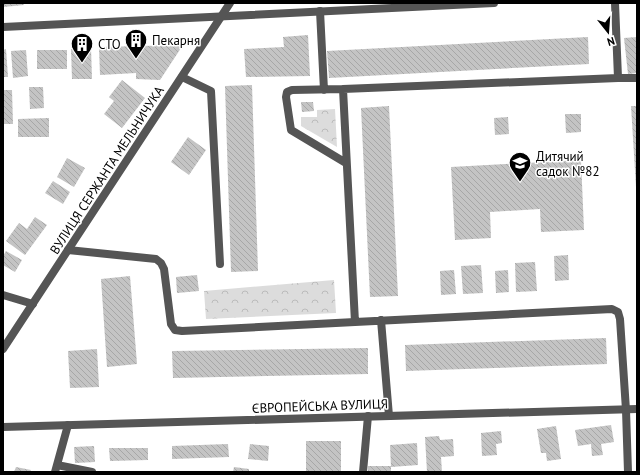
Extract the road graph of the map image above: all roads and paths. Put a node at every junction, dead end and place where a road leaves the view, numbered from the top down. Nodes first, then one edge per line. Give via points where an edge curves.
1 (230, 3) edge
2 (494, 3) edge
3 (615, 3) edge
4 (332, 6) edge
5 (320, 11) junction
6 (221, 17) junction
7 (3, 27) edge
8 (182, 77) junction
9 (618, 78) junction
10 (637, 78) edge
11 (343, 89) junction
12 (324, 90) junction
13 (346, 163) junction
14 (68, 250) junction
15 (220, 264) dead end
16 (3, 295) edge
17 (33, 304) junction
18 (381, 320) junction
19 (355, 322) junction
20 (3, 349) edge
21 (637, 409) edge
22 (626, 410) junction
23 (368, 416) junction
24 (390, 416) junction
25 (68, 425) junction
26 (3, 427) edge
27 (56, 469) edge
28 (92, 472) edge
29 (363, 472) edge
30 (628, 472) edge

1 - 6 street, ВУЛИЦЯ СЕРЖАНТА МЕЛЬНИЧУКА
2 - 4 street
3 - 9 street
4 - 5 street
5 - 6 street
5 - 12 street
6 - 7 street
6 - 8 street, ВУЛИЦЯ СЕРЖАНТА МЕЛЬНИЧУКА
8 - 14 street, ВУЛИЦЯ СЕРЖАНТА МЕЛЬНИЧУКА
8 - 15 street via 211,91
9 - 10 street
9 - 11 street
11 - 12 street
11 - 13 street
12 - 13 street via 287,92 289,125 294,133
13 - 19 street
14 - 17 street, ВУЛИЦЯ СЕРЖАНТА МЕЛЬНИЧУКА
14 - 19 street via 156,259 164,269 171,324 175,330
16 - 17 street
17 - 20 street, ВУЛИЦЯ СЕРЖАНТА МЕЛЬНИЧУКА
18 - 19 street
18 - 22 street via 612,309 618,312 620,319
18 - 24 street
21 - 22 street, ЄВРОПЕЙСЬКА ВУЛИЦЯ
22 - 24 street, ЄВРОПЕЙСЬКА ВУЛИЦЯ
22 - 30 street
23 - 24 street, ЄВРОПЕЙСЬКА ВУЛИЦЯ
23 - 25 street, ЄВРОПЕЙСЬКА ВУЛИЦЯ
23 - 29 street
25 - 26 street, ЄВРОПЕЙСЬКА ВУЛИЦЯ
25 - 27 street
27 - 28 street

